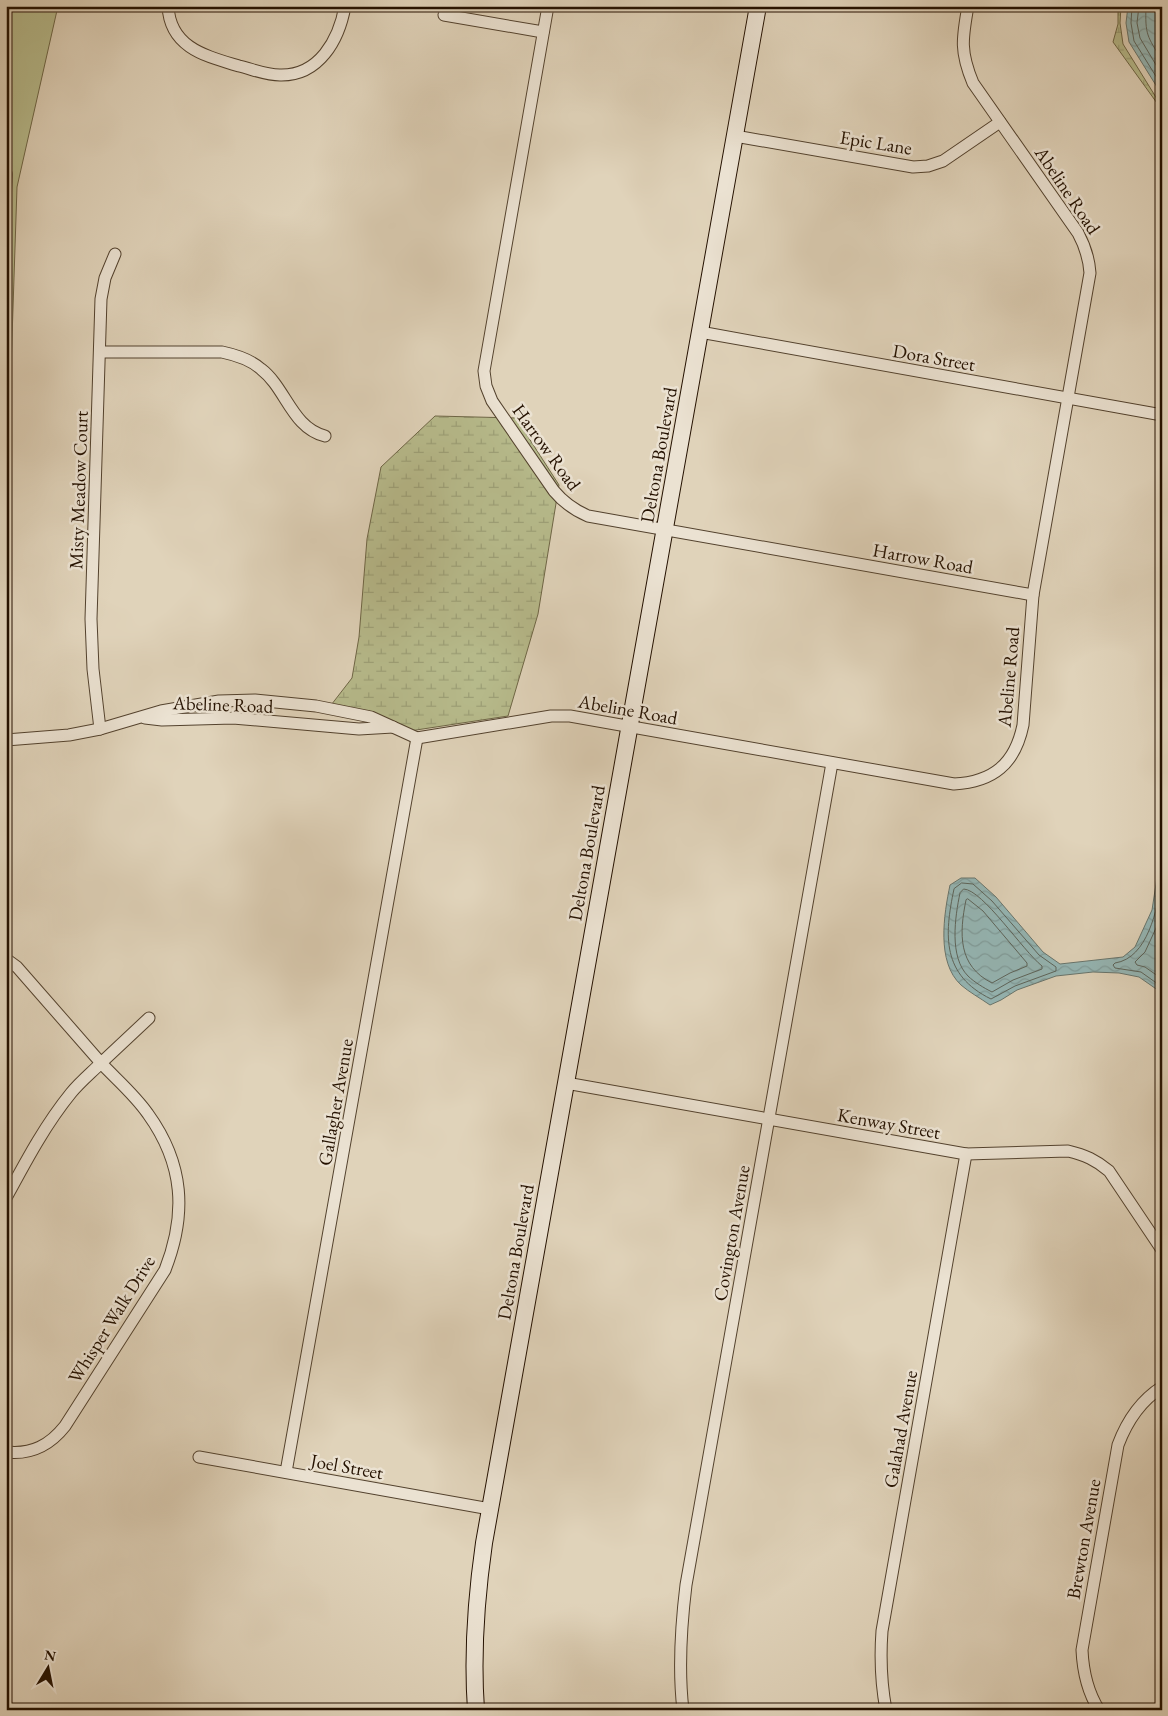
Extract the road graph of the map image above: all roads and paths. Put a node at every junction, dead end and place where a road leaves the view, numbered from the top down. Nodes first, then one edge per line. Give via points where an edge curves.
1 (168, 6) edge
2 (345, 6) edge
3 (548, 6) edge
4 (758, 6) edge
5 (968, 6) edge
6 (444, 15) dead end
7 (543, 32) junction
8 (1000, 122) junction
9 (735, 136) junction
10 (6, 166) edge
11 (6, 228) edge
12 (115, 254) dead end
13 (700, 332) junction
14 (100, 352) junction
15 (1068, 399) junction
16 (1162, 415) edge
17 (325, 436) dead end
18 (665, 530) junction
19 (1033, 595) junction
20 (140, 717) junction
21 (394, 727) junction
22 (629, 727) junction
23 (100, 728) junction
24 (417, 738) junction
25 (6, 740) edge
26 (832, 763) junction
27 (6, 959) edge
28 (148, 1018) dead end
29 (101, 1063) junction
30 (566, 1083) junction
31 (769, 1119) junction
32 (966, 1154) junction
33 (6, 1198) edge
34 (1162, 1250) edge
35 (1162, 1387) edge
36 (6, 1452) edge
37 (199, 1457) dead end
38 (286, 1472) junction
39 (490, 1509) junction
40 (476, 1710) edge
41 (684, 1710) edge
42 (886, 1710) edge
43 (1099, 1710) edge

1 - 2 street via 173,25 181,38 203,55 282,75 307,69 318,62 336,38
3 - 7 street, Harrow Road
4 - 9 main road, Deltona Boulevard
5 - 8 street, Abeline Road via 963,35 965,66
6 - 7 street
7 - 18 street, Harrow Road via 485,360 486,386 492,401 562,500 574,510 588,516
8 - 9 street, Epic Lane via 943,161 913,167
8 - 15 street, Abeline Road via 1078,233 1090,261
9 - 13 main road, Deltona Boulevard
10 - 11 lane via 9,174
12 - 14 street, Misty Meadow Court via 101,299
13 - 15 street, Dora Street
13 - 18 main road, Deltona Boulevard
14 - 17 street via 222,352 235,355 262,369 299,420
14 - 23 street, Misty Meadow Court via 91,619
15 - 16 street, Dora Street
15 - 19 street, Abeline Road
18 - 19 street, Harrow Road
18 - 22 main road, Deltona Boulevard
19 - 26 street, Abeline Road via 1023,725 1020,740 1003,766 980,780 954,784
20 - 21 street, Abeline Road via 162,720 233,718 359,729
20 - 21 street, Abeline Road via 219,701 254,700 353,713
20 - 23 street, Abeline Road
21 - 24 street, Abeline Road
22 - 24 street, Abeline Road via 570,716 550,716
22 - 26 street, Abeline Road
22 - 30 main road, Deltona Boulevard
23 - 25 street, Abeline Road via 69,735
24 - 38 street, Gallagher Avenue
26 - 31 street, Covington Avenue
27 - 29 street, Whisper Walk Drive
28 - 29 street
29 - 33 street via 72,1091 49,1122
29 - 36 street, Whisper Walk Drive via 147,1112 170,1152 180,1202 173,1248 154,1288 57,1436 36,1450
30 - 31 street, Kenway Street
30 - 39 main road, Deltona Boulevard
31 - 32 street, Kenway Street
31 - 41 street, Covington Avenue via 686,1585 680,1666
32 - 34 street, Kenway Street via 1068,1151 1083,1154 1109,1171
32 - 42 street, Galahad Avenue via 882,1631 880,1658
35 - 43 street, Brewton Avenue via 1142,1402 1130,1417 1118,1445 1082,1650 1088,1688
37 - 38 street, Joel Street
38 - 39 street, Joel Street
39 - 40 main road, Deltona Boulevard via 477,1592 474,1638

